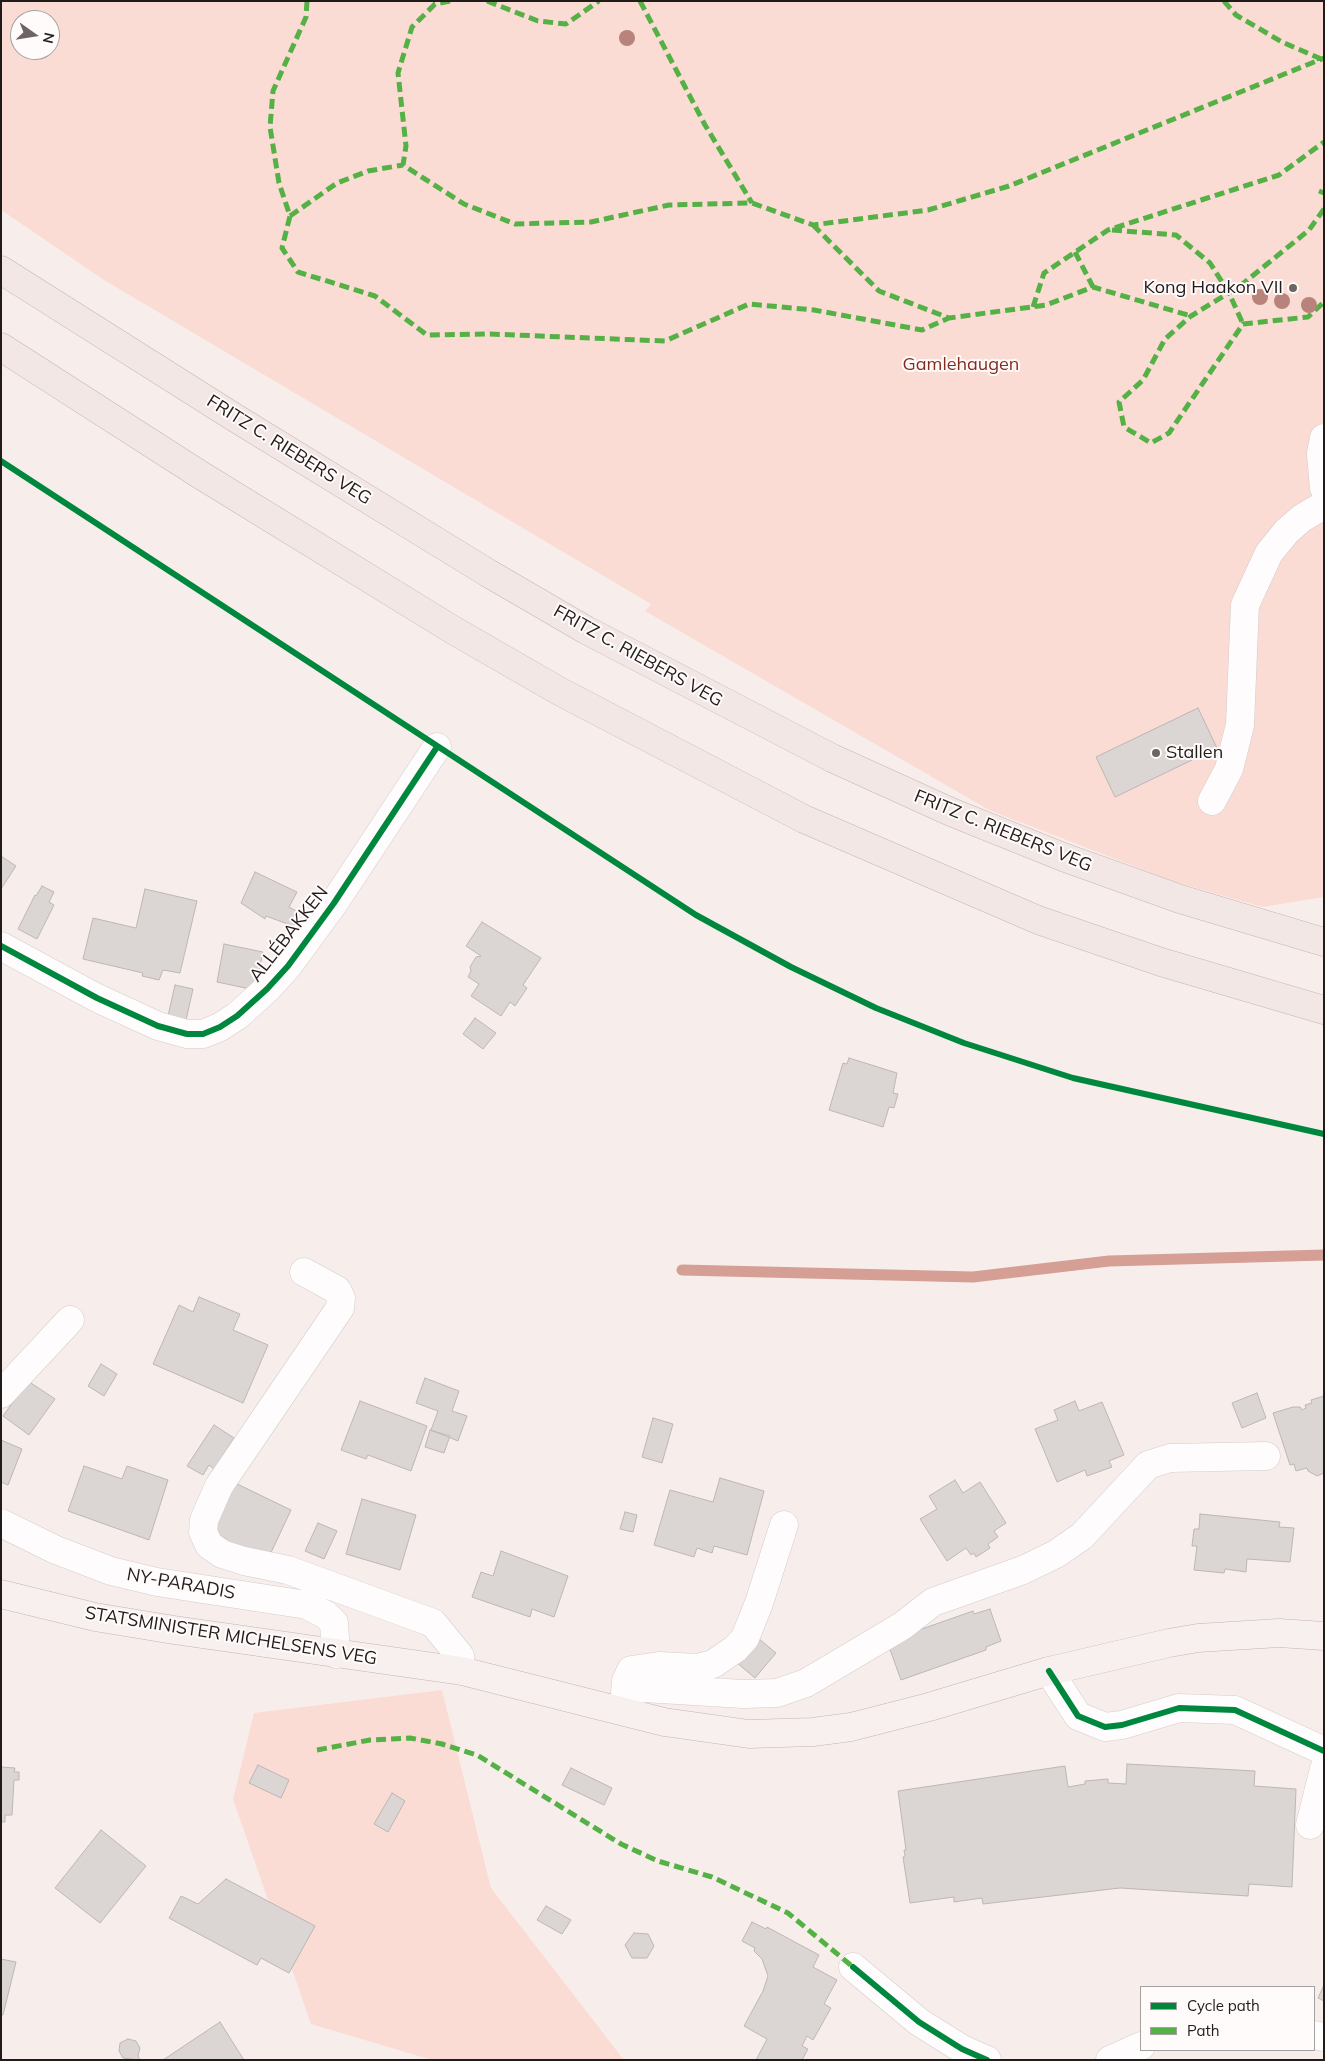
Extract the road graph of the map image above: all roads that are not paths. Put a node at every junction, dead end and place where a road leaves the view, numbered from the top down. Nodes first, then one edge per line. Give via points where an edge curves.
1 (1, 270) edge
2 (1, 347) edge
3 (1324, 438) edge
4 (1324, 488) edge
5 (1324, 505) edge
6 (437, 747) dead end
7 (1212, 801) dead end
8 (1324, 942) edge
9 (1, 946) edge
10 (1324, 1010) edge
11 (304, 1272) dead end
12 (70, 1320) dead end
13 (1, 1394) edge
14 (1266, 1456) dead end
15 (1, 1523) edge
16 (784, 1525) dead end
17 (1, 1594) edge
18 (1324, 1636) edge
19 (336, 1654) junction
20 (462, 1671) junction
21 (1049, 1671) junction
22 (625, 1702) junction
23 (1324, 1751) edge
24 (1324, 1769) edge
25 (1310, 1825) dead end
26 (853, 1967) dead end
27 (1140, 2046) edge
28 (987, 2060) edge
29 (1110, 2060) edge

1 - 8 highway, FRITZ C. RIEBERS VEG via 488,572 586,630 788,736 951,812 1063,857 1180,899
2 - 10 highway via 453,630 560,691 804,820 1038,920 1161,962
3 - 4 street via 1321,454
5 - 7 street via 1294,525 1269,553 1245,604 1240,725 1229,769
6 - 9 street, ALLÉBAKKEN via 334,903 288,966 267,990 220,1027 203,1034 187,1034 158,1026 97,998
11 - 20 street via 337,1290 341,1298 340,1308 219,1486 204,1520 203,1532 209,1545 222,1554 244,1562 288,1570 433,1623 460,1656
12 - 13 street
14 - 22 street, STATSMINISTER MICHELSENS VEG via 1170,1458 1148,1465 1082,1536 1056,1554 1023,1570 933,1602 902,1626 818,1676 778,1693 644,1688
15 - 19 street, NY-PARADIS via 56,1550 111,1570 157,1582 307,1605 334,1624
16 - 22 street via 745,1638 713,1664 631,1670 626,1681
17 - 19 main road, STATSMINISTER MICHELSENS VEG via 95,1617
18 - 21 main road, STATSMINISTER MICHELSENS VEG via 1280,1634 1198,1638
19 - 20 main road, STATSMINISTER MICHELSENS VEG
20 - 22 main road, STATSMINISTER MICHELSENS VEG
21 - 22 main road, STATSMINISTER MICHELSENS VEG via 929,1708 813,1732 749,1734 706,1729 664,1722
21 - 23 street via 1078,1716 1105,1727 1180,1708 1235,1710
24 - 25 street
26 - 28 street via 919,2022 962,2049
27 - 29 street

